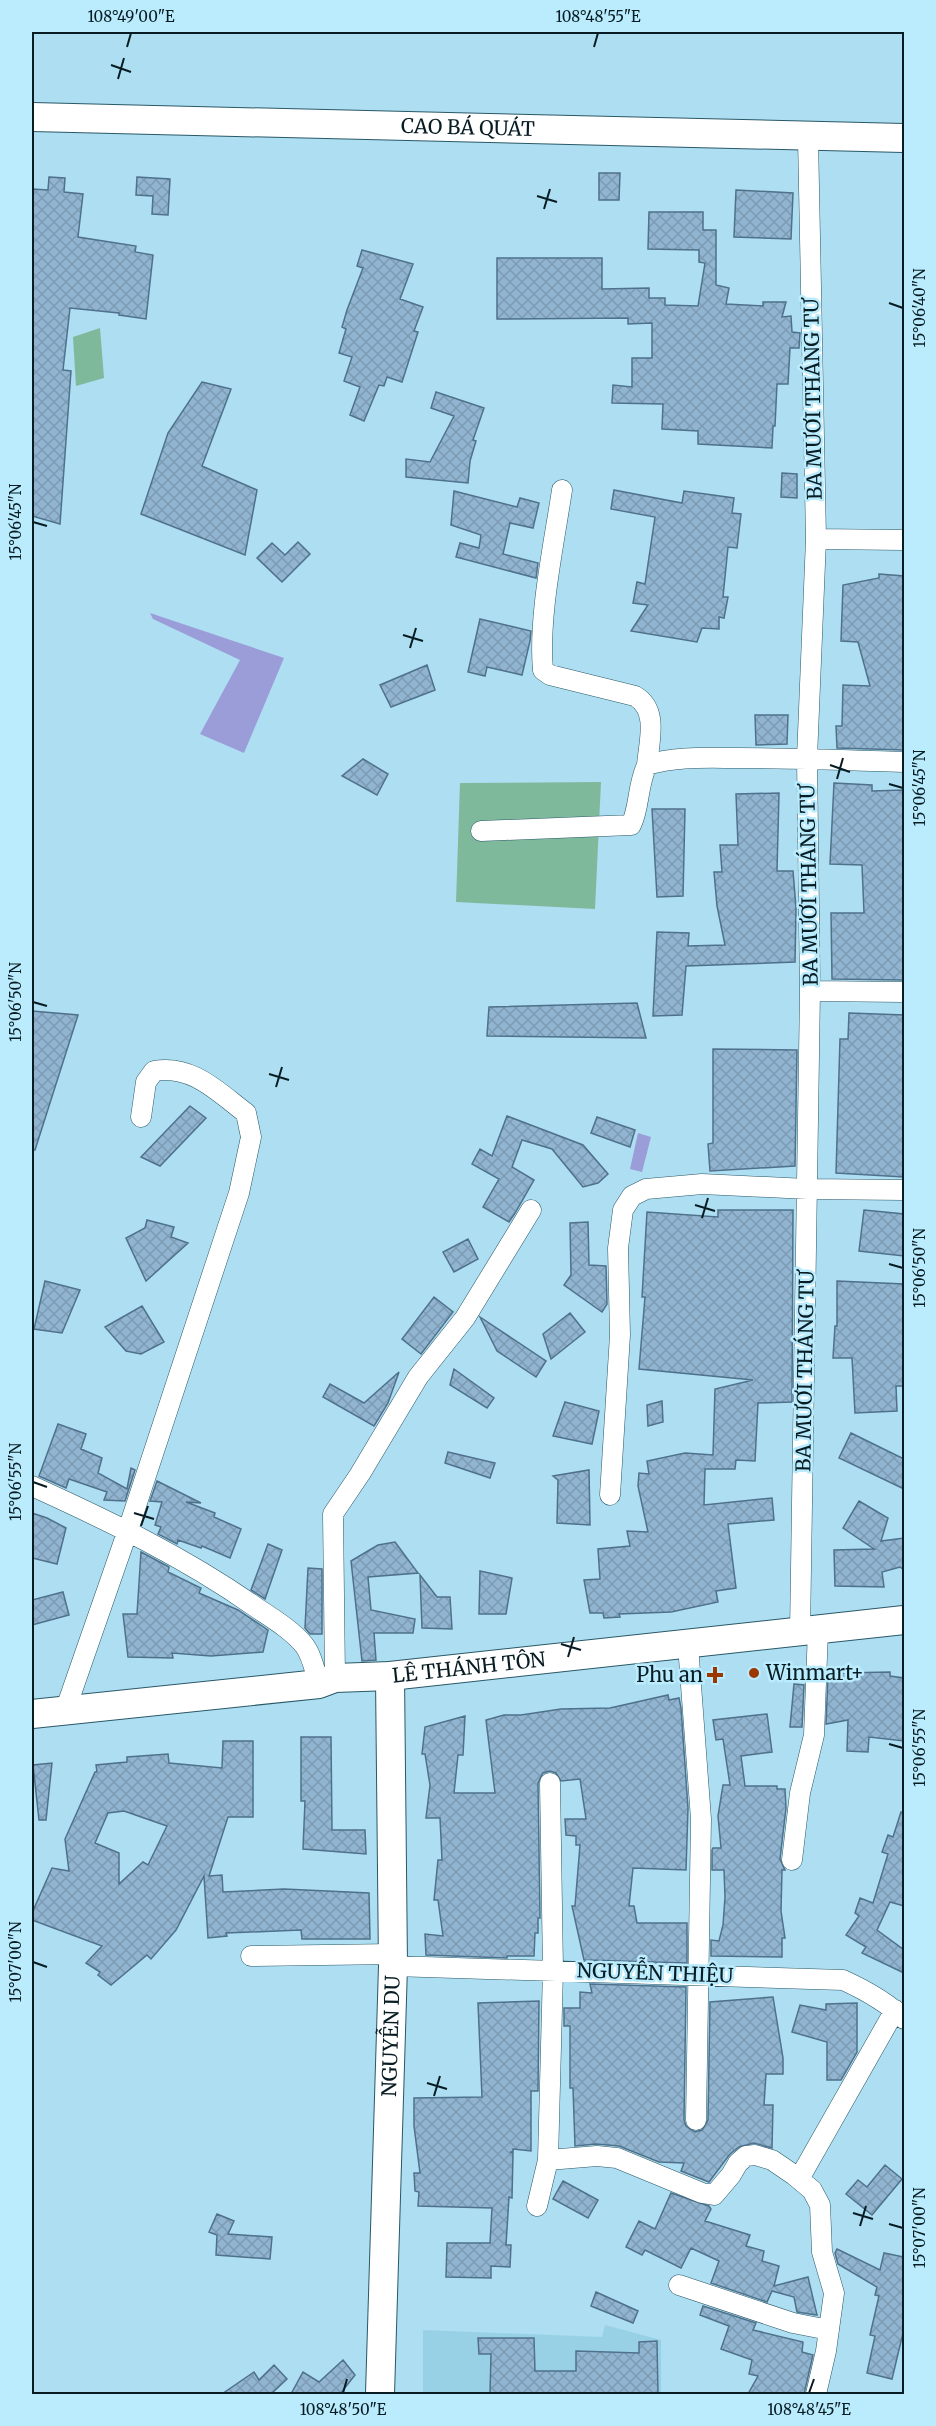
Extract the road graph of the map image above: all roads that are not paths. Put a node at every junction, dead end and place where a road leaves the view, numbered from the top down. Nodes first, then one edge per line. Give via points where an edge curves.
1 (32, 117) edge
2 (808, 137) junction
3 (904, 138) edge
4 (562, 490) dead end
5 (816, 539) junction
6 (904, 540) edge
7 (807, 758) junction
8 (904, 762) edge
9 (647, 765) junction
10 (482, 831) dead end
11 (810, 991) junction
12 (904, 992) edge
13 (141, 1118) dead end
14 (807, 1189) junction
15 (904, 1190) edge
16 (531, 1210) dead end
17 (32, 1486) edge
18 (610, 1495) dead end
19 (128, 1530) junction
20 (904, 1620) edge
21 (809, 1632) junction
22 (687, 1645) junction
23 (390, 1676) junction
24 (327, 1681) junction
25 (65, 1711) junction
26 (32, 1714) edge
27 (550, 1783) dead end
28 (792, 1860) dead end
29 (251, 1956) dead end
30 (393, 1960) junction
31 (553, 1970) junction
32 (698, 1975) junction
33 (900, 2014) edge
34 (696, 2120) dead end
35 (549, 2160) junction
36 (799, 2179) junction
37 (537, 2205) dead end
38 (679, 2285) dead end
39 (829, 2330) junction
40 (380, 2394) edge
41 (816, 2394) edge

1 - 2 street, CAO BÁ QUÁT
2 - 3 street, CAO BÁ QUÁT
2 - 5 street, BA MƯƠI THÁNG TƯ
4 - 9 street via 546,598 543,670 645,702 651,716
5 - 6 street
5 - 7 street, BA MƯƠI THÁNG TƯ
7 - 8 street
7 - 9 street via 710,758
7 - 11 street, BA MƯƠI THÁNG TƯ
9 - 10 street via 631,825
11 - 12 street
11 - 14 street, BA MƯƠI THÁNG TƯ
13 - 19 street via 146,1082 154,1071 178,1070 199,1078 246,1113 251,1137 239,1193
14 - 15 street
14 - 18 street via 667,1185 646,1188 627,1202 618,1248 620,1335
14 - 21 street, BA MƯƠI THÁNG TƯ
16 - 24 street via 465,1318 418,1377 333,1514
17 - 19 street
19 - 24 street via 189,1564 281,1625 306,1646
19 - 25 street
20 - 21 street, LÊ THÁNH TÔN
21 - 22 street, LÊ THÁNH TÔN
21 - 28 street, BA MƯƠI THÁNG TƯ via 814,1735 800,1793
22 - 23 street, LÊ THÁNH TÔN
22 - 32 street via 701,1819
23 - 24 street, LÊ THÁNH TÔN
23 - 30 street, NGUYỄN DU
24 - 25 street, LÊ THÁNH TÔN
25 - 26 street, LÊ THÁNH TÔN
27 - 31 street
29 - 30 street, NGUYỄN THIỆU
30 - 31 street, NGUYỄN THIỆU
30 - 40 street, NGUYỄN DU
31 - 32 street, NGUYỄN THIỆU
31 - 35 street
32 - 33 street, NGUYỄN THIỆU via 843,1980
32 - 34 street
33 - 36 street
35 - 36 street via 617,2158 714,2195 746,2156 772,2160
35 - 37 street
36 - 39 street via 812,2190 820,2205 822,2252 834,2293
38 - 39 street via 793,2323
39 - 41 street

